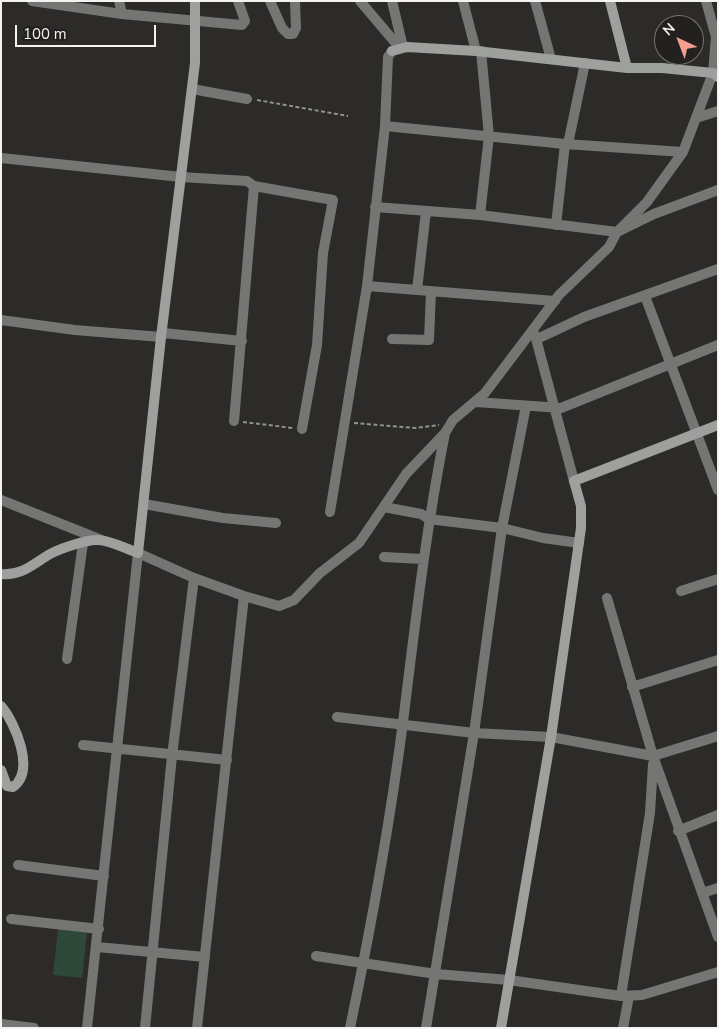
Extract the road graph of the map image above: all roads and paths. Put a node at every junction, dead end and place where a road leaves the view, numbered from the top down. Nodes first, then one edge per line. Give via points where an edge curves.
1 (32, 1) edge
2 (119, 1) edge
3 (195, 1) edge
4 (238, 1) edge
5 (270, 1) edge
6 (294, 1) edge
7 (360, 1) edge
8 (392, 1) edge
9 (463, 1) edge
10 (536, 1) edge
11 (610, 1) edge
12 (706, 1) edge
13 (122, 14) junction
14 (196, 21) junction
15 (717, 37) edge
16 (398, 48) junction
17 (479, 51) junction
18 (551, 59) junction
19 (585, 63) junction
20 (627, 68) junction
21 (715, 75) edge
22 (192, 89) junction
23 (248, 98) joint
24 (718, 111) edge
25 (348, 116) dead end
26 (696, 118) junction
27 (384, 126) junction
28 (489, 136) junction
29 (567, 144) junction
30 (683, 152) junction
31 (1, 158) edge
32 (182, 177) junction
33 (254, 186) junction
34 (718, 190) edge
35 (375, 207) junction
36 (426, 211) junction
37 (480, 216) junction
38 (556, 225) junction
39 (617, 232) junction
40 (718, 268) edge
41 (367, 286) junction
42 (417, 290) junction
43 (431, 291) junction
44 (645, 296) junction
45 (555, 301) junction
46 (1, 320) edge
47 (162, 335) junction
48 (535, 335) junction
49 (392, 339) dead end
50 (242, 341) junction
51 (718, 346) edge
52 (669, 363) junction
53 (476, 402) junction
54 (526, 406) junction
55 (554, 409) junction
56 (452, 420) junction
57 (234, 421) joint
58 (345, 422) junction
59 (718, 425) edge
60 (302, 429) joint
61 (445, 433) junction
62 (696, 433) junction
63 (574, 481) junction
64 (718, 490) edge
65 (1, 500) edge
66 (144, 504) junction
67 (384, 508) junction
68 (330, 512) dead end
69 (429, 519) junction
70 (276, 524) dead end
71 (502, 528) junction
72 (99, 539) junction
73 (578, 542) junction
74 (83, 543) junction
75 (138, 553) junction
76 (384, 557) dead end
77 (422, 559) junction
78 (1, 574) edge
79 (194, 578) junction
80 (718, 579) edge
81 (681, 591) dead end
82 (244, 596) junction
83 (607, 598) dead end
84 (68, 659) dead end
85 (718, 660) edge
86 (632, 686) junction
87 (1, 706) edge
88 (337, 717) dead end
89 (403, 723) junction
90 (474, 733) junction
91 (718, 736) edge
92 (551, 737) junction
93 (83, 745) dead end
94 (117, 748) junction
95 (172, 756) junction
96 (653, 756) junction
97 (227, 760) junction
98 (1, 770) edge
99 (718, 815) edge
100 (678, 831) junction
101 (18, 865) dead end
102 (104, 876) junction
103 (718, 888) edge
104 (702, 893) junction
105 (11, 919) dead end
106 (98, 929) junction
107 (718, 937) edge
108 (97, 947) junction
109 (152, 952) junction
110 (316, 956) dead end
111 (205, 957) junction
112 (363, 964) junction
113 (718, 972) edge
114 (436, 974) junction
115 (509, 980) junction
116 (625, 996) junction
117 (1, 1024) edge
118 (34, 1028) edge
119 (87, 1028) edge
120 (145, 1028) edge
121 (198, 1028) edge
122 (350, 1028) edge
123 (426, 1028) edge
124 (501, 1028) edge
125 (623, 1028) edge

1 - 13 street
2 - 13 street
3 - 14 street
4 - 14 street via 245,21 242,25
5 - 6 street via 282,28 293,34 296,28
7 - 16 street
8 - 16 street
9 - 17 street
10 - 18 street
11 - 20 street
12 - 15 street
13 - 14 street
14 - 22 street
15 - 21 street
16 - 17 street
16 - 27 street via 388,57
17 - 18 street
17 - 28 street
18 - 19 street
19 - 20 street
19 - 29 street
20 - 21 street via 662,68
21 - 26 street
22 - 23 street
22 - 32 street
23 - 25 path
24 - 26 street
26 - 30 street
27 - 28 street
27 - 35 street
28 - 29 street
28 - 37 street
29 - 30 street
29 - 38 street
30 - 39 street via 647,202
31 - 32 street
32 - 33 street via 247,181
32 - 47 street
33 - 50 street
33 - 60 street via 333,200 323,253 317,345
34 - 39 street
35 - 36 street
35 - 41 street
36 - 37 street
36 - 42 street
37 - 38 street
38 - 39 street
39 - 45 street via 609,247
40 - 44 street
41 - 42 street
41 - 58 street
42 - 43 street
43 - 45 street
43 - 49 street via 429,340
44 - 48 street
44 - 52 street
45 - 48 street
46 - 47 street via 75,330
47 - 50 street
47 - 66 street
48 - 53 street
48 - 55 street
50 - 57 street
51 - 52 street
52 - 55 street
52 - 62 street
53 - 54 street
53 - 56 street
54 - 55 street
54 - 71 street
55 - 63 street
56 - 58 path via 441,425 415,428
56 - 61 street
57 - 60 path
58 - 68 street
59 - 62 street
61 - 67 street via 406,474
61 - 69 street
62 - 63 street
62 - 64 street
63 - 73 street via 581,506
65 - 72 street
66 - 70 street
66 - 75 street
67 - 69 street via 421,514
67 - 82 street via 359,543 320,573 294,600 279,606
69 - 71 street
69 - 77 street
71 - 73 street
71 - 90 street
72 - 74 street
72 - 75 street
73 - 92 street
74 - 78 street via 51,553 22,572
74 - 84 street
75 - 79 street
75 - 94 street
76 - 77 street
77 - 89 street
79 - 82 street
79 - 95 street
80 - 81 street
82 - 97 street
83 - 86 street
85 - 86 street
86 - 96 street
87 - 98 street via 14,724 19,742 23,770 18,784 7,786
88 - 89 street
89 - 90 street
89 - 112 street
90 - 92 street
90 - 114 street
91 - 96 street
92 - 96 street
92 - 115 street
93 - 94 street
94 - 95 street
94 - 102 street
95 - 97 street
95 - 109 street
96 - 100 street
96 - 116 street via 650,813
97 - 111 street
99 - 100 street
100 - 104 street
101 - 102 street
102 - 106 street
103 - 104 street
104 - 107 street
105 - 106 street
106 - 108 street
108 - 109 street
108 - 119 street
109 - 111 street
109 - 120 street
110 - 112 street
111 - 121 street
112 - 114 street
112 - 122 street
113 - 116 street via 642,995
114 - 115 street
114 - 123 street
115 - 116 street
115 - 124 street
116 - 125 street
117 - 118 street

